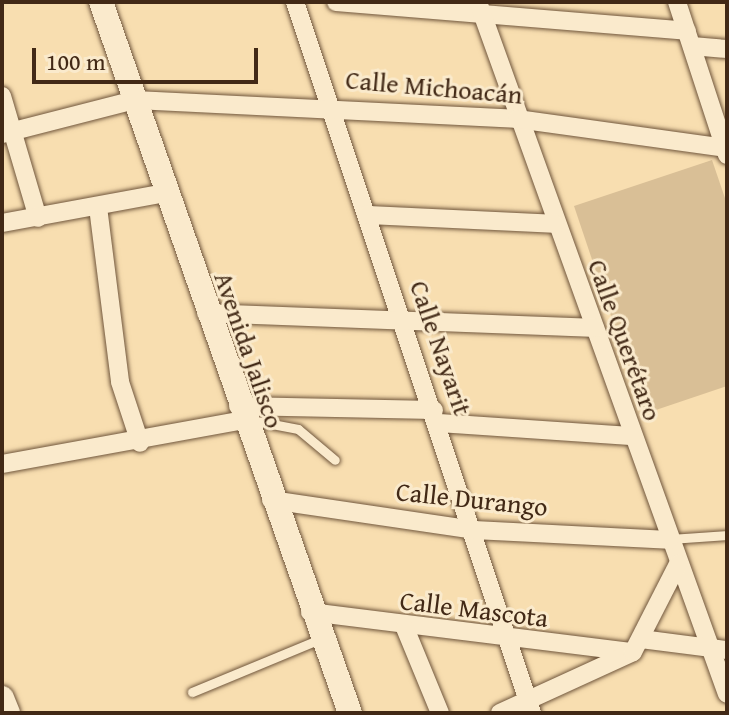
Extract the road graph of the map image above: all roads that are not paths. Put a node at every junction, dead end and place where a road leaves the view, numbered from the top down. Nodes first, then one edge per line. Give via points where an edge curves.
1 (101, 2) edge
2 (295, 2) edge
3 (336, 2) edge
4 (677, 2) edge
5 (479, 6) edge
6 (690, 39) junction
7 (727, 49) edge
8 (2, 96) edge
9 (134, 100) junction
10 (329, 104) junction
11 (517, 119) junction
12 (8, 133) edge
13 (726, 150) edge
14 (165, 193) junction
15 (98, 207) junction
16 (367, 215) junction
17 (38, 218) junction
18 (2, 223) edge
19 (555, 224) junction
20 (206, 313) junction
21 (404, 319) junction
22 (595, 328) junction
23 (241, 413) junction
24 (436, 417) junction
25 (631, 436) junction
26 (140, 443) junction
27 (335, 460) dead end
28 (2, 464) edge
29 (271, 500) junction
30 (474, 530) junction
31 (727, 535) edge
32 (669, 540) junction
33 (678, 564) junction
34 (310, 612) junction
35 (405, 628) junction
36 (320, 639) junction
37 (508, 641) junction
38 (637, 646) junction
39 (718, 648) edge
40 (192, 692) dead end
41 (727, 694) edge
42 (2, 698) edge
43 (530, 708) edge
44 (8, 713) edge
45 (350, 713) edge
46 (440, 713) edge
47 (500, 713) edge

1 - 9 main road, Avenida Jalisco
2 - 10 street, Calle Nayarit
3 - 5 street
4 - 6 street
5 - 6 street
5 - 11 street, Calle Querétaro
6 - 7 street
6 - 13 street
8 - 12 street
9 - 10 street, Calle Michoacán
9 - 12 street, Calle Michoacán
9 - 14 main road, Avenida Jalisco
10 - 11 street, Calle Michoacán
10 - 16 street, Calle Nayarit
11 - 13 street, Calle Michoacán
11 - 19 street, Calle Querétaro
12 - 17 street
14 - 15 street
14 - 20 main road, Avenida Jalisco
15 - 17 street
15 - 26 street via 120,382
16 - 19 street
16 - 21 street, Calle Nayarit
17 - 18 street
19 - 22 street, Calle Querétaro
20 - 21 street
20 - 23 main road, Avenida Jalisco
21 - 22 street
21 - 24 street, Calle Nayarit
22 - 25 street, Calle Querétaro
23 - 24 street
23 - 26 street
23 - 27 lane via 298,429
23 - 29 main road, Avenida Jalisco
24 - 25 street
24 - 30 street, Calle Nayarit
25 - 32 street, Calle Querétaro
26 - 28 street
29 - 30 street, Calle Durango
29 - 34 main road, Avenida Jalisco
30 - 32 street, Calle Durango
30 - 37 street, Calle Nayarit
31 - 32 lane
32 - 33 street, Calle Querétaro
33 - 38 street
33 - 39 street, Calle Querétaro
34 - 35 street, Calle Mascota
34 - 36 main road, Avenida Jalisco
35 - 37 street, Calle Mascota
35 - 46 street
36 - 40 lane
36 - 45 main road, Avenida Jalisco
37 - 38 street, Calle Mascota
37 - 43 street, Calle Nayarit
38 - 39 street, Calle Mascota
38 - 43 street
39 - 41 street, Calle Querétaro
42 - 44 main road
43 - 47 street

